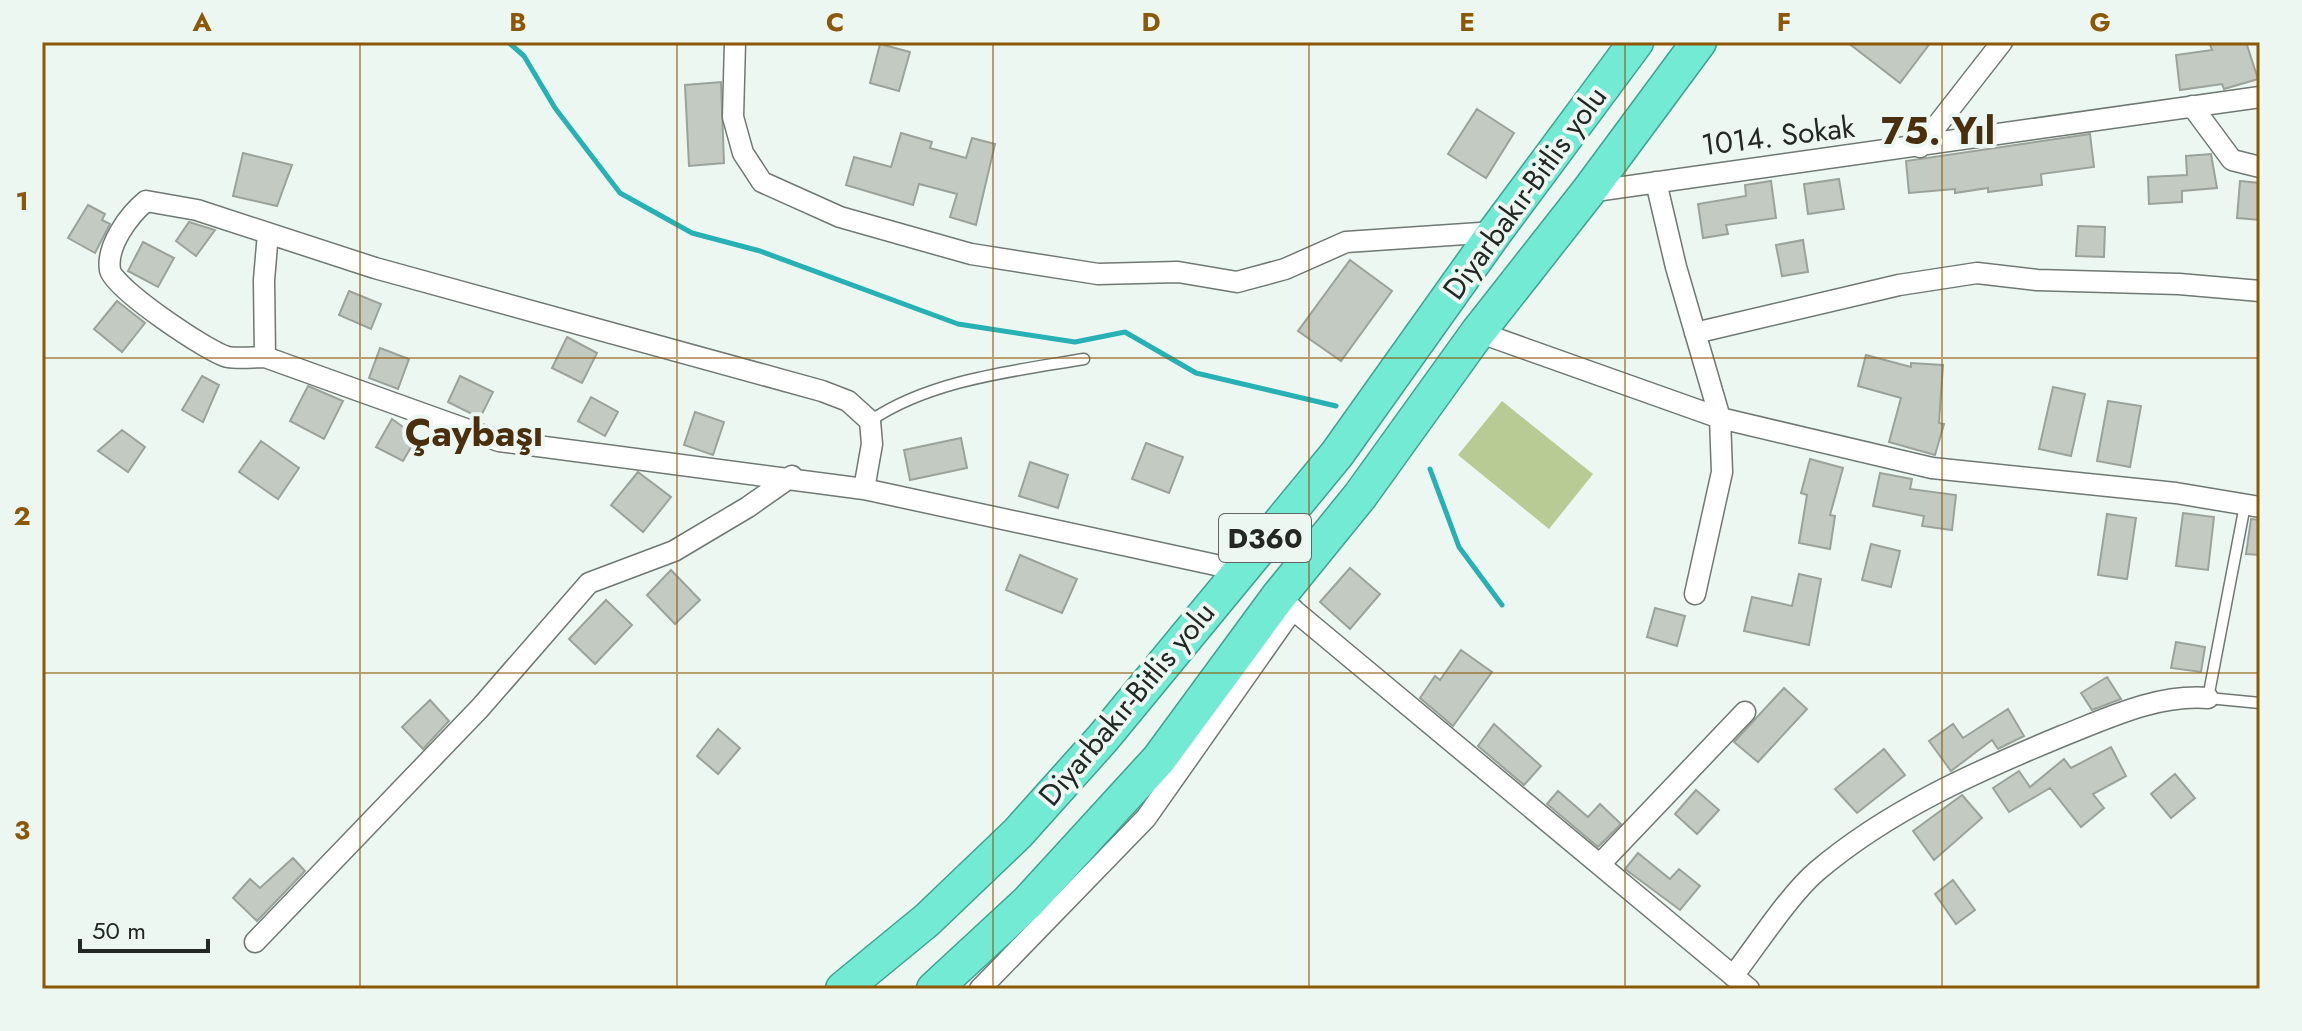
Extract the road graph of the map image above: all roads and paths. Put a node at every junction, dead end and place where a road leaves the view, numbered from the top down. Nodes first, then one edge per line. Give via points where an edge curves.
1 (735, 42) edge
2 (1636, 42) edge
3 (1699, 42) edge
4 (2002, 42) edge
5 (2260, 97) edge
6 (2192, 106) junction
7 (1920, 147) junction
8 (2260, 167) edge
9 (1656, 182) junction
10 (1588, 192) junction
11 (1495, 232) junction
12 (268, 233) junction
13 (2260, 291) edge
14 (1478, 332) junction
15 (1695, 333) junction
16 (265, 357) junction
17 (1084, 359) dead end
18 (1720, 418) junction
19 (870, 421) junction
20 (792, 476) junction
21 (864, 489) junction
22 (2252, 506) edge
23 (1239, 570) junction
24 (1695, 594) dead end
25 (1286, 603) junction
26 (2208, 698) junction
27 (2260, 703) edge
28 (1745, 712) dead end
29 (1600, 864) junction
30 (255, 942) dead end
31 (1741, 982) edge
32 (843, 989) edge
33 (934, 989) edge
34 (980, 989) edge

1 - 11 street via 733,117 743,153 762,182 840,217 971,254 1098,274 1178,272 1237,282 1285,269 1346,242
2 - 11 highway, Diyarbakır-Bitlis yolu / D360
3 - 10 highway, Diyarbakır-Bitlis yolu / D360
4 - 7 street
5 - 6 street, 1014. Sokak
6 - 7 street, 1014. Sokak
6 - 8 street via 2232,160
7 - 9 street, 1014. Sokak
9 - 10 street, 1014. Sokak
9 - 15 street
10 - 14 highway, Diyarbakır-Bitlis yolu / D360
11 - 23 highway, Diyarbakır-Bitlis yolu / D360 via 1337,454
12 - 16 street
12 - 16 street via 197,210 146,201 113,245 110,270 118,285 189,339 227,357
12 - 19 street via 375,268 822,391 848,401
13 - 15 street via 1977,273 1899,285
14 - 18 street
14 - 25 highway, Diyarbakır-Bitlis yolu / D360
15 - 18 street
16 - 20 street via 499,441
17 - 19 lane via 900,401
18 - 22 street via 1932,468
18 - 24 street via 1722,472
19 - 21 street via 872,444
20 - 21 street
20 - 30 street via 674,551 589,583 480,708
21 - 23 street
22 - 26 lane
23 - 32 highway, Diyarbakır-Bitlis yolu / D360 via 1018,833 927,920
25 - 29 street
25 - 33 highway, Diyarbakır-Bitlis yolu / D360 via 1159,759 1028,902
25 - 34 street via 1146,818
26 - 27 lane
26 - 31 street via 2172,699 2104,719 1968,775 1892,817 1815,873
28 - 29 street
29 - 31 street

